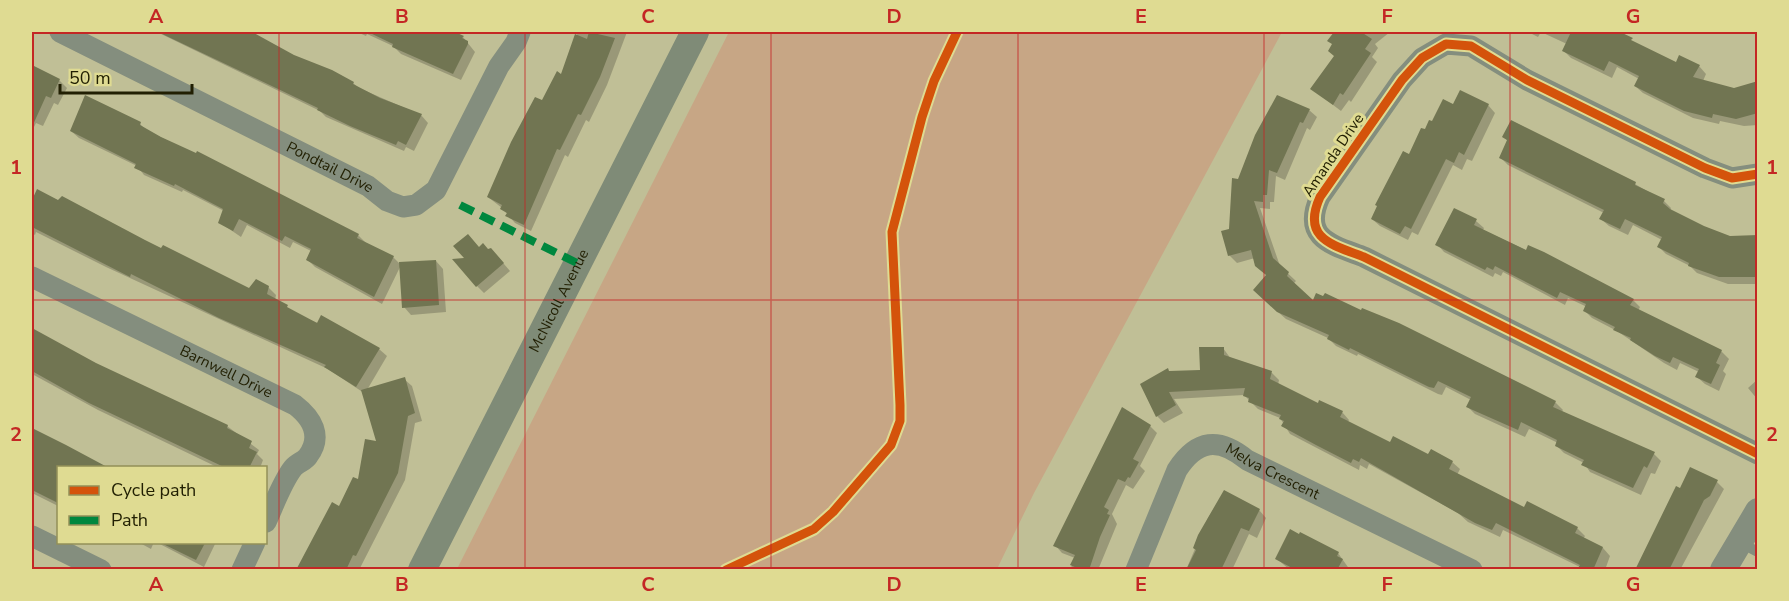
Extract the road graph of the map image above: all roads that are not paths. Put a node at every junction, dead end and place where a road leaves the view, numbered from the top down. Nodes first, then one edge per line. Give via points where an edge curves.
1 (60, 32) edge
2 (520, 32) edge
3 (695, 32) edge
4 (1758, 174) edge
5 (32, 277) edge
6 (1758, 454) edge
7 (1758, 511) edge
8 (267, 520) edge
9 (32, 536) edge
10 (255, 544) edge
11 (1748, 546) edge
12 (101, 570) edge
13 (243, 570) edge
14 (422, 570) edge
15 (1136, 570) edge
16 (1472, 570) edge
17 (1723, 570) edge

1 - 2 street, Pondtail Drive via 403,207 416,206 436,190
3 - 14 main road, McNicoll Avenue
4 - 6 street, Amanda Drive via 1732,178 1705,168 1527,80 1471,46 1446,44 1422,57 1402,80 1320,197 1314,221 1318,236 1324,241 1364,257
5 - 8 street, Barnwell Drive via 295,405 306,414 315,427 315,441 308,457 294,467
7 - 11 street
9 - 12 street
10 - 13 street
11 - 17 street
15 - 16 street, Melva Crescent via 1177,470 1199,447 1211,444 1235,449 1247,460

